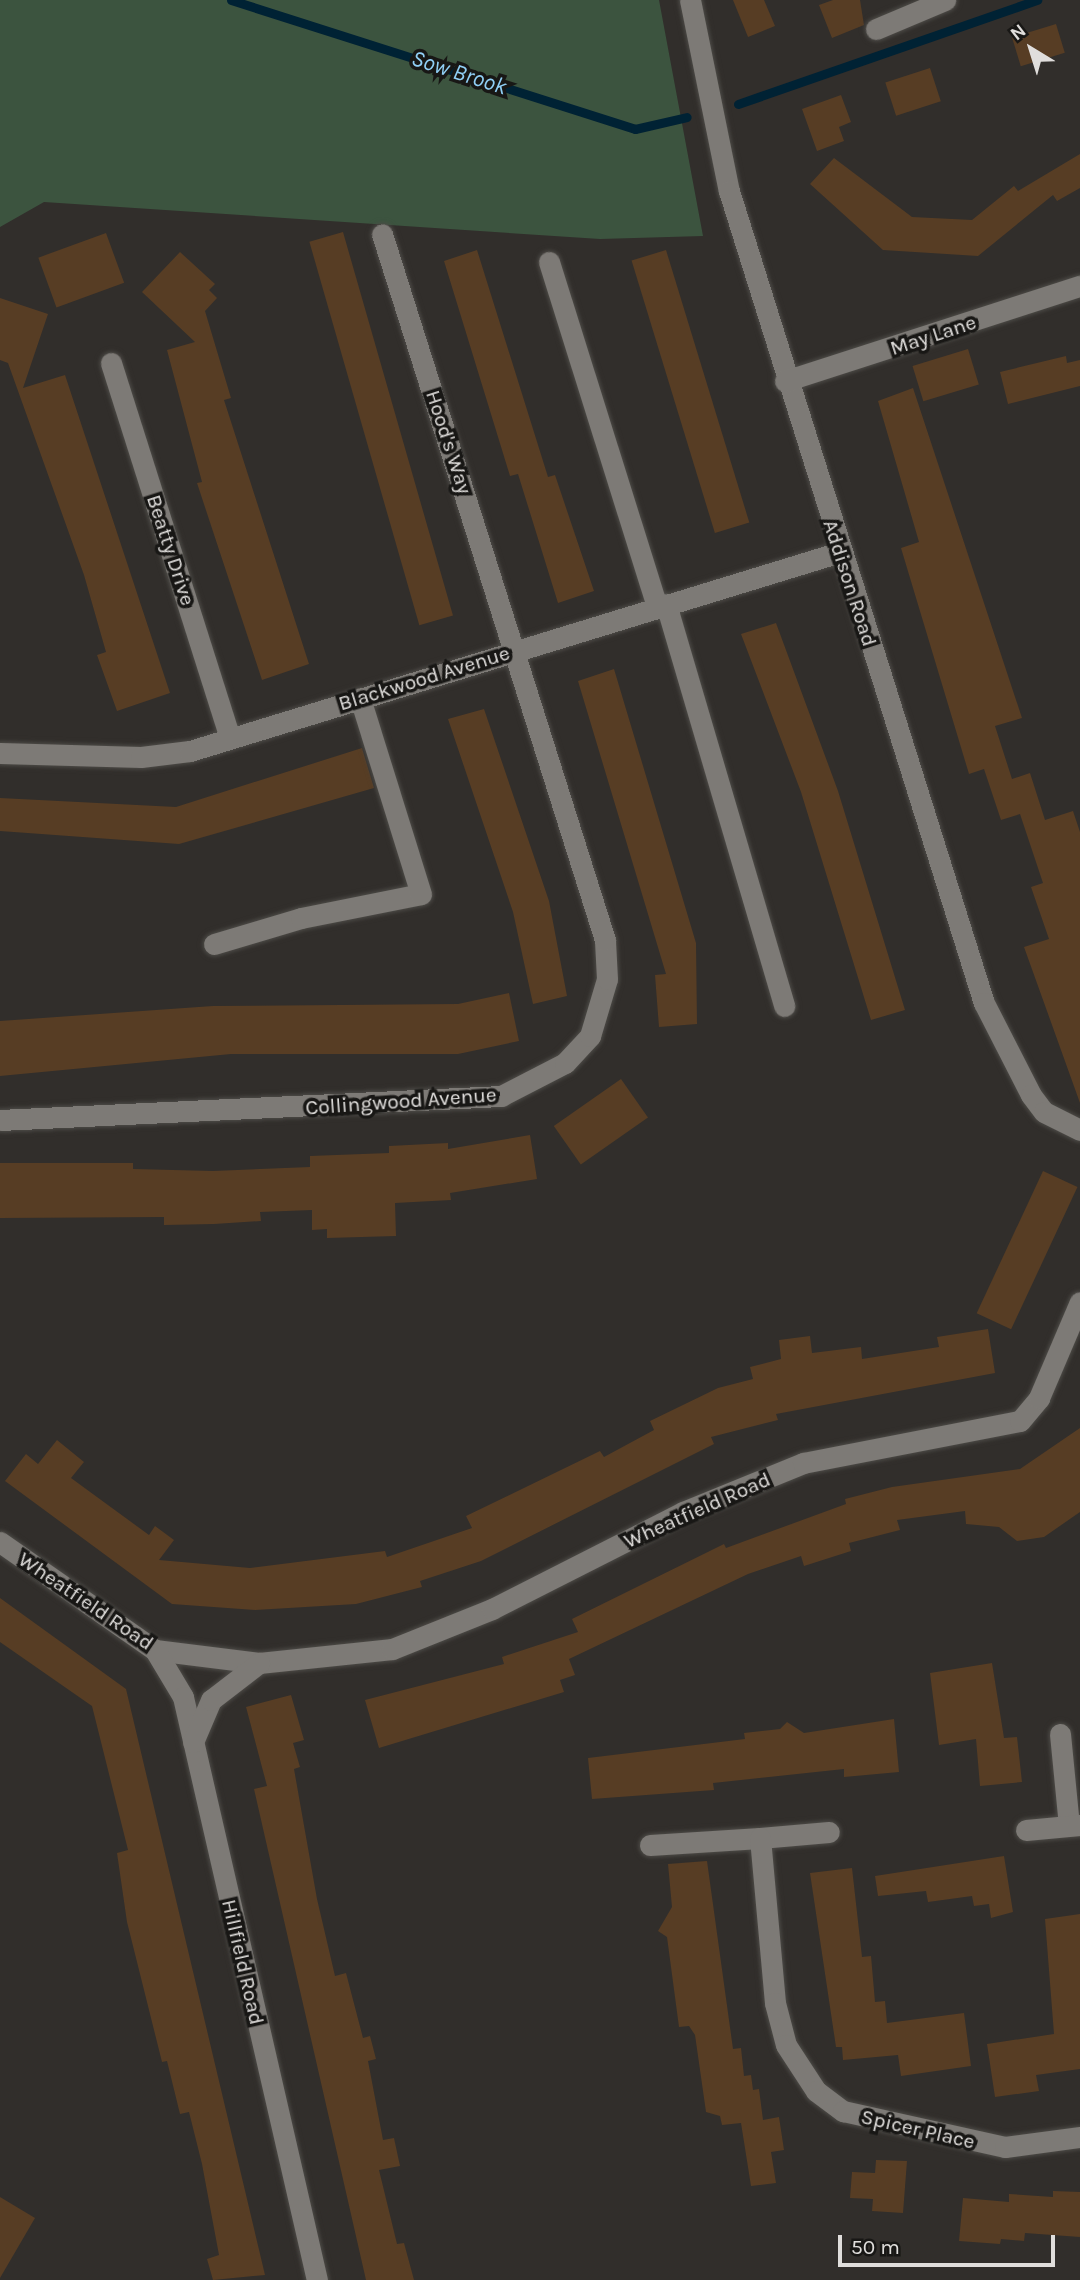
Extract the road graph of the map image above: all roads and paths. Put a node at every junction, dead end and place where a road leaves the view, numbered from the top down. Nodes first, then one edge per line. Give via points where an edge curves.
1 (690, 0) edge
2 (945, 0) edge
3 (913, 6) edge
4 (876, 29) dead end
5 (382, 234) dead end
6 (550, 262) dead end
7 (1080, 286) edge
8 (111, 363) dead end
9 (785, 381) junction
10 (840, 552) junction
11 (661, 606) junction
12 (513, 651) junction
13 (360, 698) junction
14 (230, 738) junction
15 (0, 753) edge
16 (214, 944) dead end
17 (784, 1006) dead end
18 (0, 1120) edge
19 (1080, 1130) edge
20 (1080, 1302) edge
21 (0, 1542) edge
22 (155, 1650) junction
23 (259, 1663) junction
24 (1060, 1734) dead end
25 (193, 1742) junction
26 (1074, 1825) edge
27 (1026, 1830) dead end
28 (829, 1832) dead end
29 (760, 1838) junction
30 (650, 1845) dead end
31 (1080, 2137) edge
32 (317, 2280) edge

1 - 9 street, Addison Road via 729,191
2 - 3 street
3 - 4 street
5 - 12 street, Hood's Way
6 - 11 street
7 - 9 street, May Lane
8 - 14 street, Beatty Drive
9 - 10 street, Addison Road
10 - 11 street, Blackwood Avenue
10 - 19 street, Addison Road via 984,1003 1044,1112
11 - 12 street, Blackwood Avenue
11 - 17 street
12 - 13 street, Blackwood Avenue
12 - 18 street, Collingwood Avenue via 605,940 607,979 599,1009 590,1036 565,1063 501,1096
13 - 14 street, Blackwood Avenue
13 - 16 street via 421,894 301,918
14 - 15 street, Blackwood Avenue via 141,757
20 - 23 street, Wheatfield Road via 1038,1398 1020,1421 803,1463 683,1512 492,1609 392,1649
21 - 22 street, Wheatfield Road
22 - 23 street, Wheatfield Road
22 - 25 street, Hillfield Road via 183,1697
23 - 25 street via 211,1700
24 - 26 street
25 - 32 street, Hillfield Road
26 - 27 street
28 - 29 street
29 - 30 street
29 - 31 street, Spicer Place via 775,2003 793,2061 816,2091 843,2111 971,2142 1045,2146

